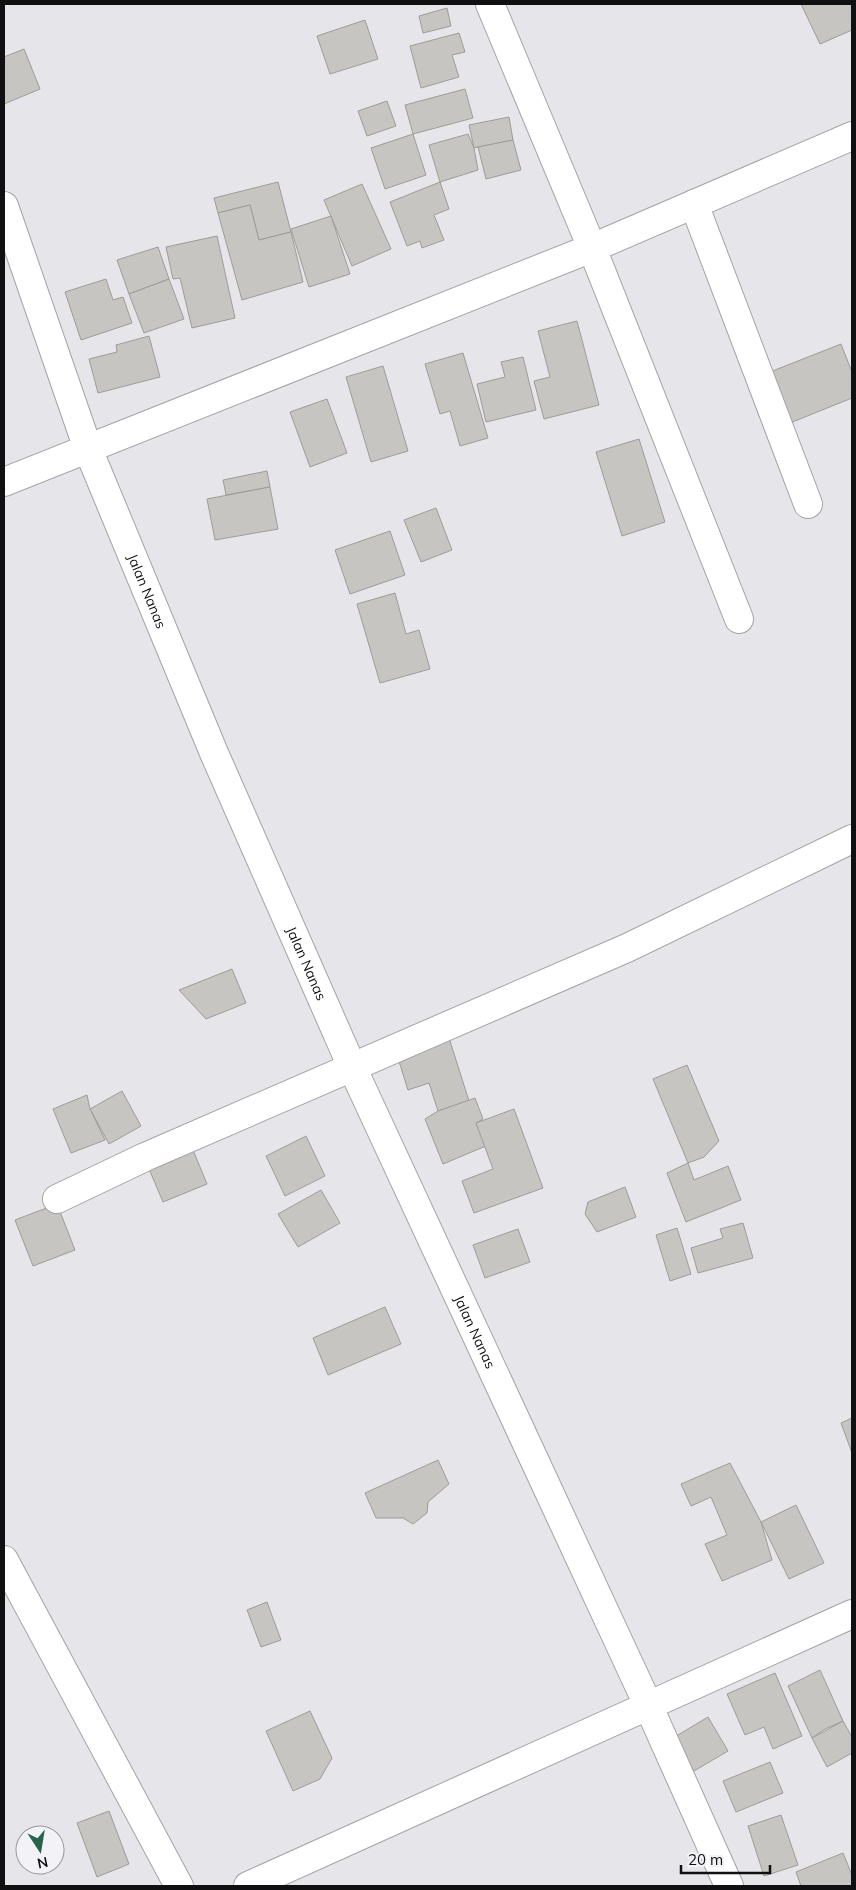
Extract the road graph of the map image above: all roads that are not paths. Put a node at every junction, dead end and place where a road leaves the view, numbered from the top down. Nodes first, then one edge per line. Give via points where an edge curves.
1 (490, 4) edge
2 (852, 136) edge
3 (694, 204) junction
4 (4, 206) edge
5 (592, 248) junction
6 (88, 449) junction
7 (4, 482) edge
8 (808, 504) dead end
9 (739, 619) dead end
10 (852, 839) edge
11 (352, 1067) junction
12 (57, 1199) dead end
13 (4, 1560) edge
14 (852, 1614) edge
15 (648, 1705) junction
16 (179, 1886) edge
17 (248, 1886) edge
18 (729, 1886) edge

1 - 5 street
2 - 3 street
3 - 5 street
3 - 8 street
4 - 6 street, Jalan Nanas
5 - 6 street
5 - 9 street
6 - 7 street
6 - 11 street, Jalan Nanas via 214,753
10 - 11 street via 627,948
11 - 12 street
11 - 15 street, Jalan Nanas
13 - 16 street
14 - 15 street
15 - 17 street
15 - 18 street, Jalan Nanas

